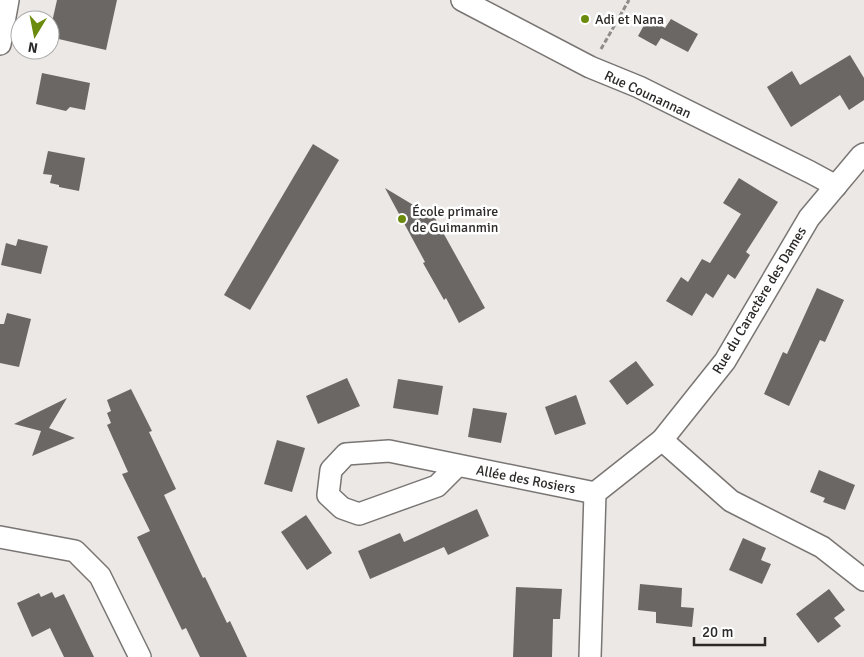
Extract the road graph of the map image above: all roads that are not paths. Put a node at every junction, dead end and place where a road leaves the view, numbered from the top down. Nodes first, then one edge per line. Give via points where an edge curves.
1 (8, 0) edge
2 (462, 0) edge
3 (0, 44) edge
4 (864, 154) edge
5 (836, 186) junction
6 (662, 440) junction
7 (458, 465) junction
8 (595, 493) junction
9 (0, 538) edge
10 (864, 580) edge
11 (140, 657) edge
12 (590, 657) edge

1 - 3 street
2 - 5 street, Rue Counannan via 590,67 638,87
4 - 5 street, Rue du Caractère des Dames
5 - 6 street, Rue du Caractère des Dames via 809,218 726,361
6 - 8 street, Rue du Caractère des Dames
6 - 10 street via 731,501 822,547
7 - 7 street, Allée des Rosiers via 389,450 346,454 332,470 328,495 342,508 359,514 437,486
7 - 8 street, Allée des Rosiers
8 - 12 street
9 - 11 street via 75,551 100,576

